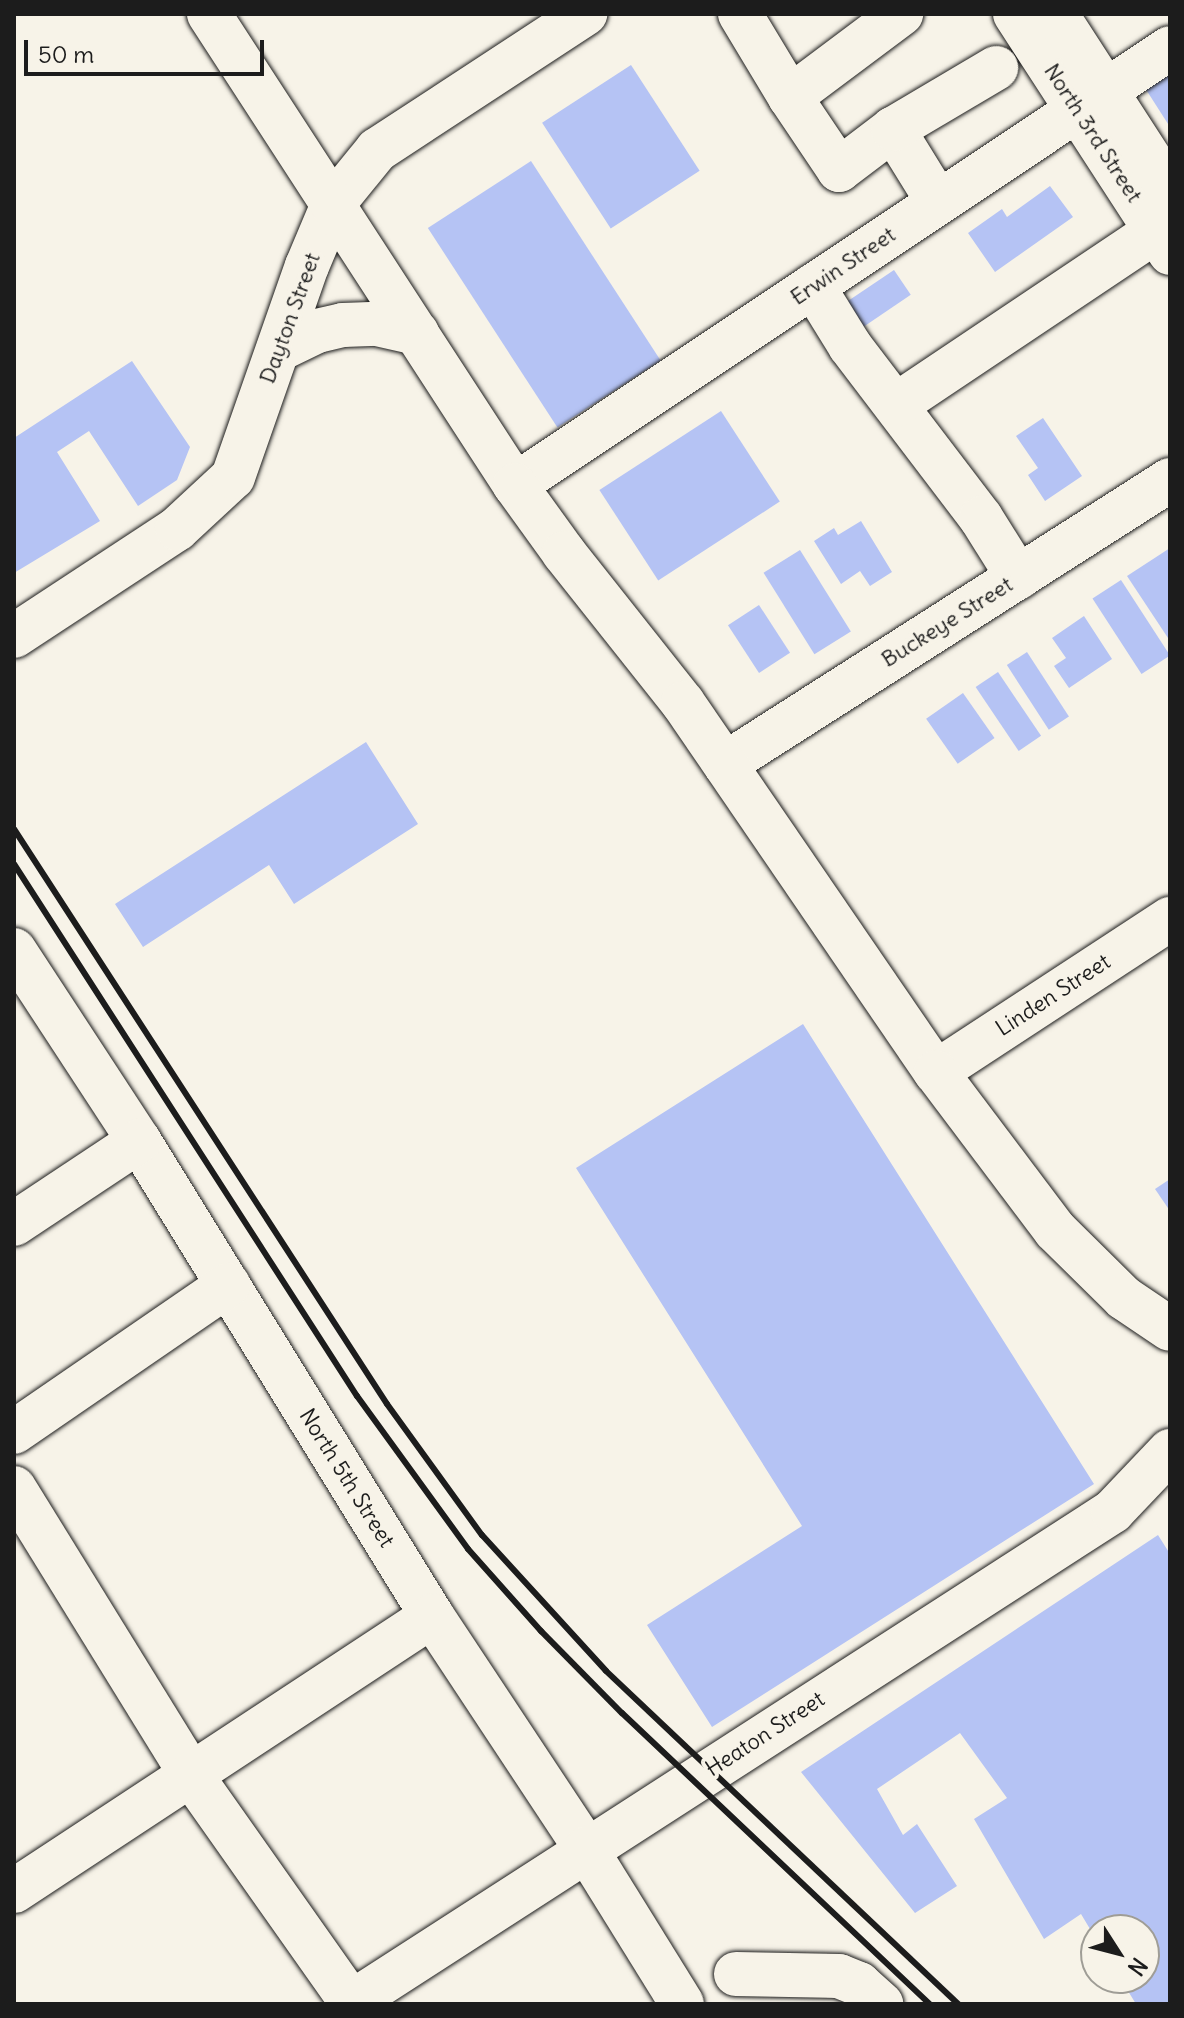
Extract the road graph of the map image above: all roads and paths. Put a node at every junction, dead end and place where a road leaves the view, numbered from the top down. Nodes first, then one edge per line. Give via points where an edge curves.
1 (209, 14) edge
2 (585, 14) edge
3 (740, 14) edge
4 (901, 14) edge
5 (1015, 14) edge
6 (1056, 14) edge
7 (1170, 48) edge
8 (996, 68) dead end
9 (790, 97) junction
10 (1092, 99) junction
11 (893, 129) junction
12 (1170, 190) edge
13 (938, 202) junction
14 (333, 204) junction
15 (1163, 242) edge
16 (813, 286) junction
17 (417, 333) junction
18 (278, 350) junction
19 (896, 405) junction
20 (1170, 480) edge
21 (515, 485) junction
22 (1018, 577) junction
23 (14, 636) edge
24 (725, 764) junction
25 (1168, 925) edge
26 (14, 950) edge
27 (936, 1072) junction
28 (139, 1141) junction
29 (14, 1224) edge
30 (228, 1285) junction
31 (1170, 1329) edge
32 (14, 1432) edge
33 (1167, 1463) edge
34 (14, 1488) edge
35 (432, 1616) junction
36 (191, 1775) junction
37 (586, 1849) junction
38 (14, 1891) edge
39 (736, 1974) dead end
40 (350, 2003) edge
41 (682, 2004) edge
42 (881, 2004) edge

1 - 14 main road
2 - 14 main road, Dayton Street via 377,150
3 - 9 main road
4 - 9 main road
5 - 10 main road, North 3rd Street
6 - 10 main road, North 3rd Street
7 - 10 main road, Erwin Street
8 - 11 main road
9 - 11 main road via 839,170
10 - 12 main road, North 3rd Street
10 - 13 main road, Erwin Street
10 - 15 main road, North 3rd Street
11 - 13 main road
13 - 16 main road, Erwin Street
14 - 17 main road
14 - 18 main road, Dayton Street
15 - 19 main road
16 - 19 main road
16 - 21 main road, Erwin Street
17 - 18 main road via 377,324 343,325
17 - 21 main road
18 - 23 main road, Dayton Street via 233,477 177,529
19 - 22 main road
20 - 22 main road, Buckeye Street
21 - 24 main road
22 - 24 main road, Buckeye Street
24 - 27 main road
25 - 27 main road, Linden Street
26 - 28 main road, North 5th Street
27 - 31 main road via 1065,1242 1124,1298
28 - 29 main road
28 - 30 main road, North 5th Street
30 - 32 main road
30 - 35 main road, North 5th Street
33 - 37 main road, Heaton Street via 1113,1511
34 - 36 main road
35 - 36 main road
35 - 37 main road, North 5th Street
36 - 38 main road
36 - 40 main road
37 - 40 main road, Heaton Street
37 - 41 main road, North 5th Street
39 - 42 main road via 839,1976 859,1984

